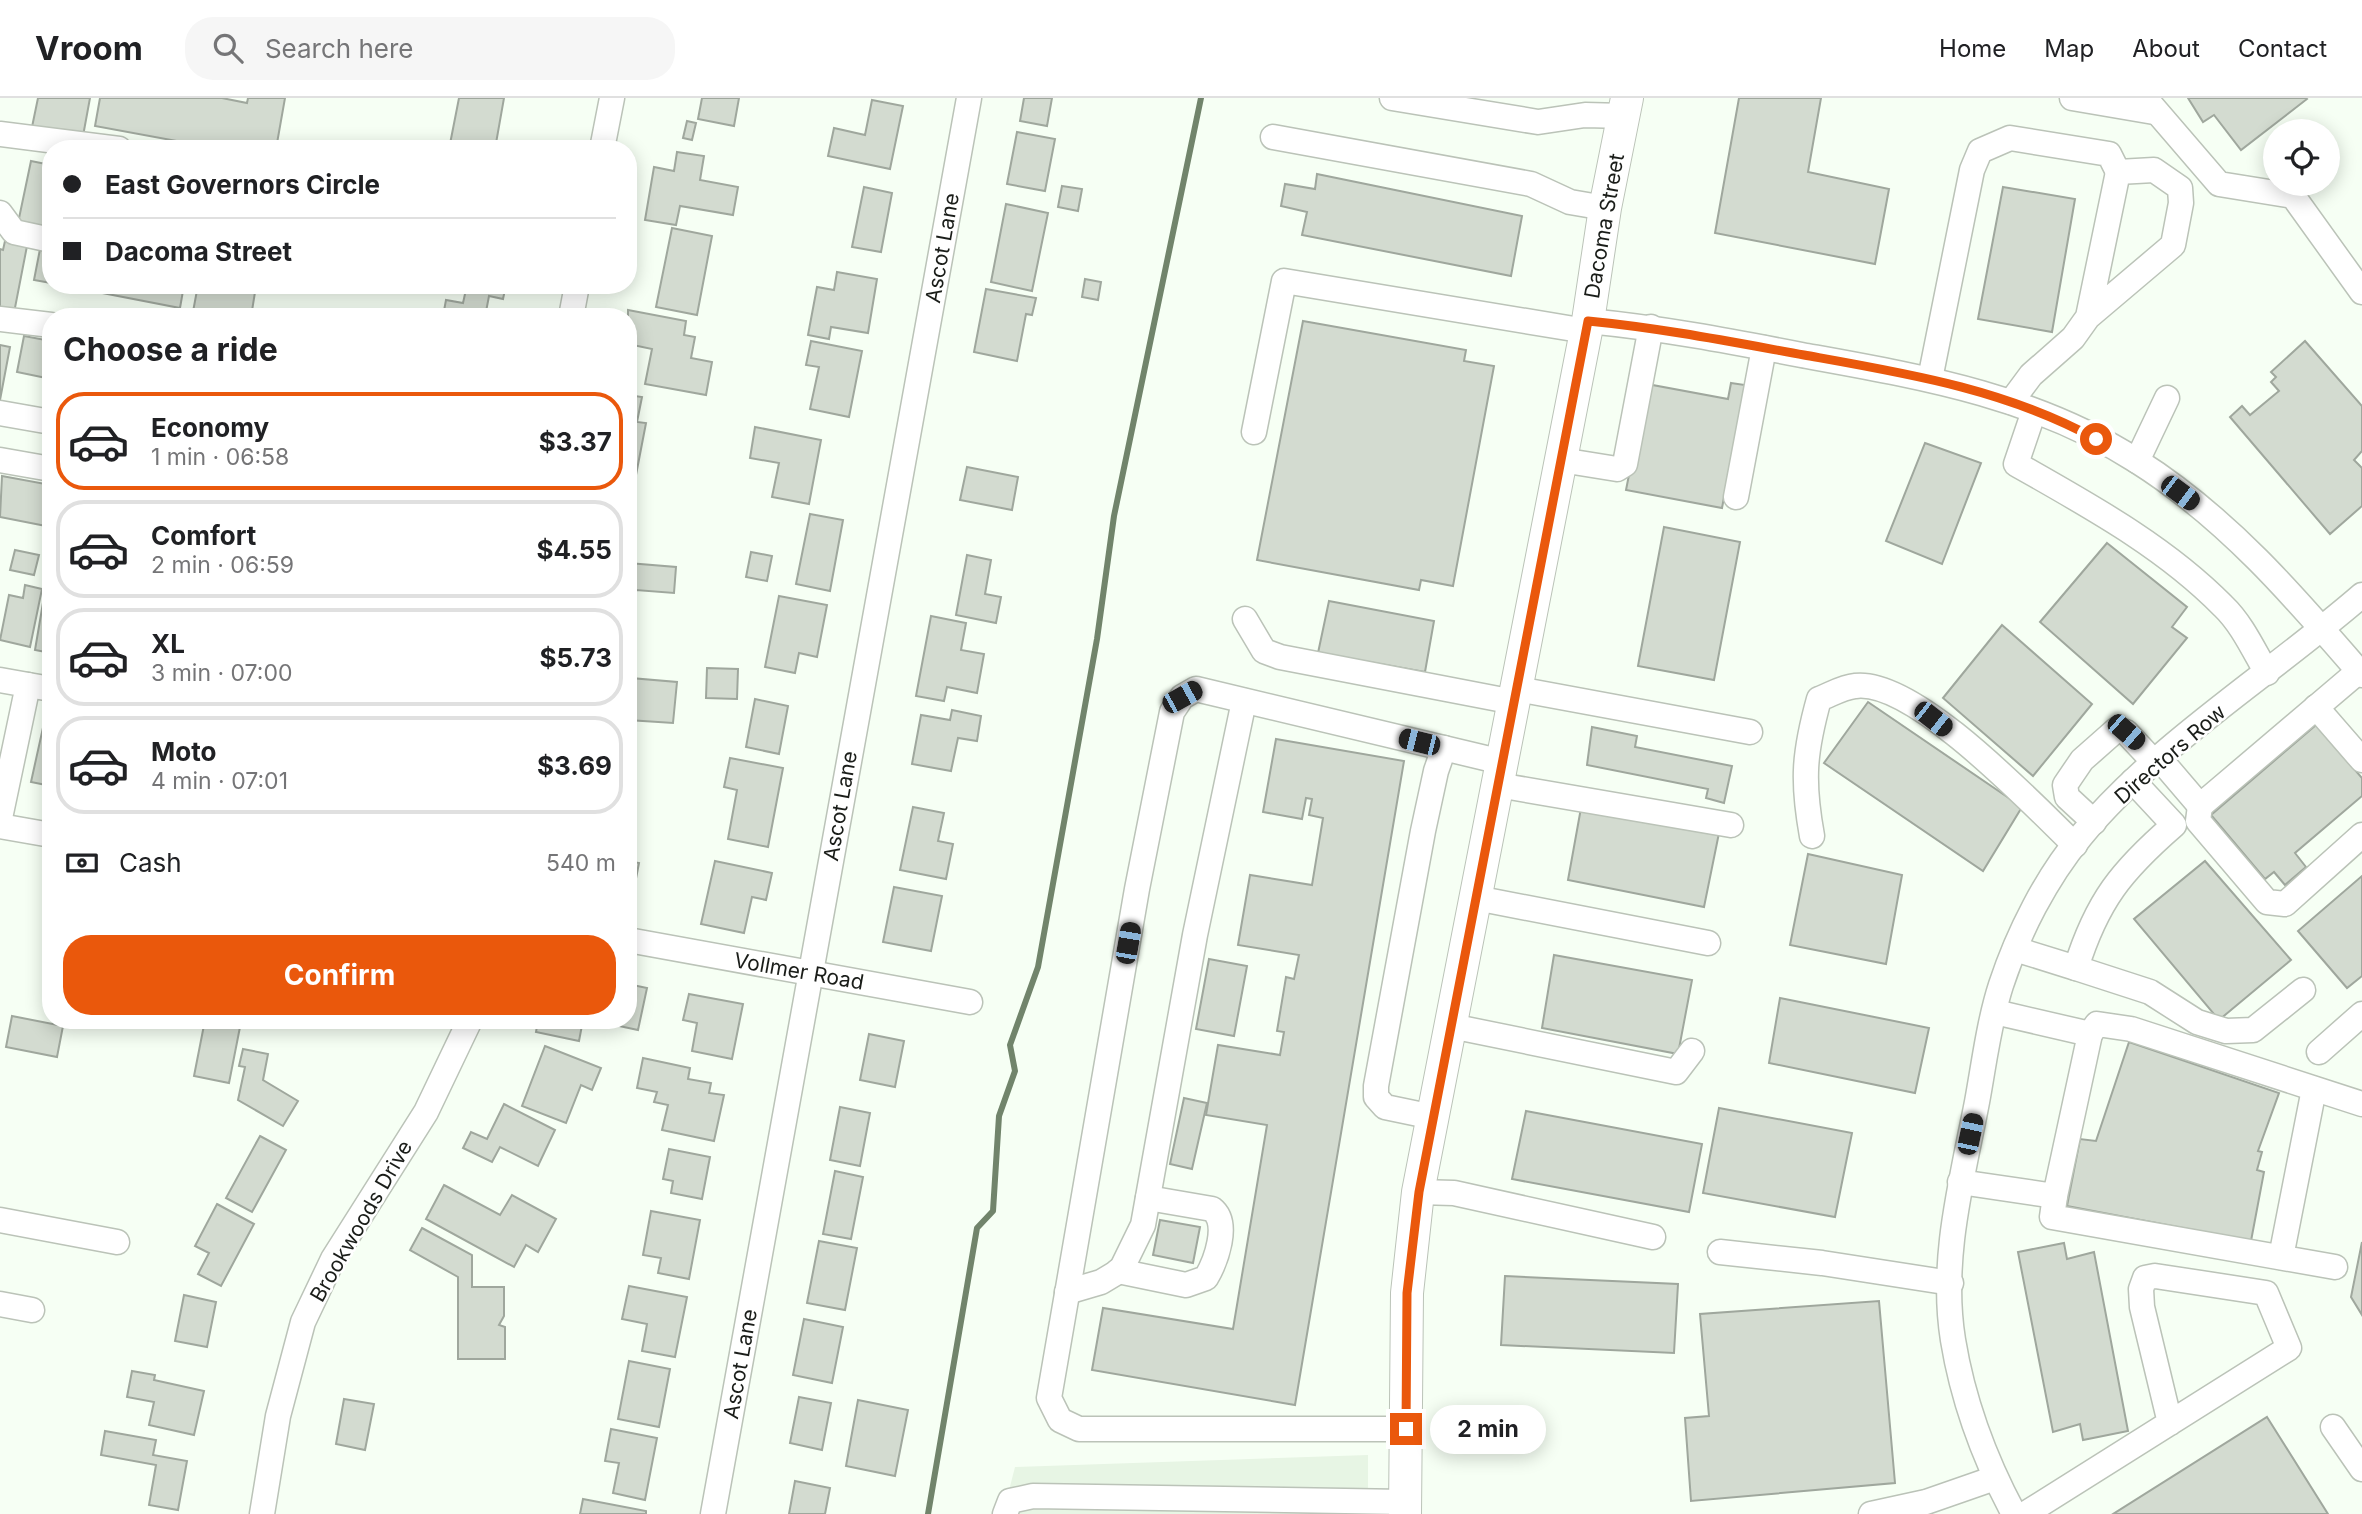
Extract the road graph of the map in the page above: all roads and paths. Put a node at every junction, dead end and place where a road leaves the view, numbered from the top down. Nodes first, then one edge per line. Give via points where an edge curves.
1 (612, 98) edge
2 (969, 98) edge
3 (1392, 98) edge
4 (2072, 98) edge
5 (2149, 105) edge
6 (1626, 107) edge
7 (0, 134) edge
8 (1273, 137) dead end
9 (48, 140) edge
10 (604, 140) edge
11 (2118, 172) junction
12 (1605, 208) junction
13 (0, 214) edge
14 (42, 238) edge
15 (2362, 292) edge
16 (2088, 317) junction
17 (0, 320) edge
18 (42, 323) edge
19 (1587, 326) junction
20 (1651, 327) junction
21 (1764, 348) junction
22 (1930, 379) junction
23 (2167, 398) dead end
24 (2022, 407) junction
25 (0, 413) edge
26 (42, 420) edge
27 (1254, 432) dead end
28 (0, 460) edge
29 (1561, 460) junction
30 (2137, 461) junction
31 (42, 468) edge
32 (1736, 497) dead end
33 (2362, 595) edge
34 (1245, 619) dead end
35 (2323, 629) junction
36 (2267, 673) junction
37 (2360, 673) edge
38 (0, 680) edge
39 (39, 687) edge
40 (1515, 696) junction
41 (1244, 701) junction
42 (2316, 707) junction
43 (1750, 732) dead end
44 (1444, 748) junction
45 (2157, 760) junction
46 (2362, 760) edge
47 (1500, 774) junction
48 (2133, 781) junction
49 (2065, 785) junction
50 (2200, 806) junction
51 (2044, 815) junction
52 (0, 818) edge
53 (2094, 822) junction
54 (1731, 825) dead end
55 (0, 826) edge
56 (42, 833) edge
57 (2362, 835) edge
58 (1812, 836) dead end
59 (2075, 845) junction
60 (1476, 898) junction
61 (637, 942) edge
62 (1709, 943) dead end
63 (2015, 949) junction
64 (2076, 968) junction
65 (810, 974) junction
66 (2303, 990) dead end
67 (970, 1002) dead end
68 (1995, 1012) junction
69 (2362, 1014) edge
70 (1451, 1026) junction
71 (466, 1029) edge
72 (2090, 1034) junction
73 (1692, 1051) dead end
74 (2319, 1052) dead end
75 (2314, 1089) junction
76 (2362, 1104) edge
77 (1433, 1117) junction
78 (1960, 1182) junction
79 (1419, 1192) junction
80 (2055, 1196) junction
81 (1148, 1198) junction
82 (0, 1220) edge
83 (1653, 1237) dead end
84 (117, 1242) dead end
85 (1720, 1252) dead end
86 (2281, 1257) junction
87 (2335, 1267) dead end
88 (1118, 1271) junction
89 (1951, 1283) junction
90 (1068, 1292) junction
91 (0, 1304) edge
92 (32, 1310) dead end
93 (2170, 1423) junction
94 (2333, 1427) dead end
95 (1406, 1429) junction
96 (2362, 1469) edge
97 (1995, 1478) junction
98 (1340, 1507) edge
99 (1405, 1508) edge
100 (262, 1514) edge
101 (713, 1514) edge
102 (1005, 1514) edge
103 (1871, 1514) edge
104 (2014, 1514) edge
105 (2025, 1514) edge

1 - 10 street
2 - 65 street, Ascot Lane
3 - 6 street via 1538,122
4 - 5 street
5 - 15 street via 2219,184 2292,196
6 - 12 main road, Dacoma Street
7 - 9 street
8 - 12 street via 1531,184 1570,202
11 - 16 street
11 - 16 street via 2154,170 2180,188 2173,245
11 - 22 street via 2109,154 2010,138 1980,151 1972,170
12 - 19 main road, Dacoma Street
13 - 14 street via 14,232
16 - 24 street via 2073,338 2031,375
17 - 18 street
19 - 20 street
19 - 27 street via 1284,281
19 - 29 main road, Dacoma Street
20 - 21 street
20 - 29 street via 1625,464 1617,469
21 - 22 street
21 - 32 street
22 - 24 street
23 - 30 street
24 - 30 street via 2075,427
24 - 36 street via 2016,464 2095,508 2163,554 2223,606
25 - 26 street
28 - 31 street
29 - 40 main road, Dacoma Street
30 - 35 street via 2222,525 2265,564
33 - 35 street, Directors Row
34 - 40 street via 1264,651 1280,657
35 - 36 street, Directors Row
35 - 37 street
36 - 45 street, Directors Row
37 - 42 street
38 - 39 street
39 - 52 street
40 - 43 street
40 - 47 main road, Dacoma Street
41 - 44 street
41 - 81 street via 1195,936
41 - 90 street via 1196,689 1182,697 1172,712 1134,903
42 - 46 street
42 - 50 street
44 - 47 street
44 - 77 street via 1423,831 1376,1086 1376,1097 1385,1107
45 - 48 street, Directors Row
45 - 49 street via 2126,732 2116,730 2082,760
45 - 50 street
47 - 54 street
47 - 60 main road, Dacoma Street
48 - 53 street, Directors Row
48 - 64 street via 2174,825 2113,887 2088,931
49 - 51 street
49 - 53 street via 2067,797
50 - 57 street via 2198,821 2267,902 2285,904
51 - 58 street via 1990,762 1914,705 1856,685 1819,699 1804,789
51 - 59 street
53 - 59 street, Directors Row
55 - 56 street
59 - 63 street, Directors Row via 2029,916
60 - 62 street
60 - 70 main road, Dacoma Street
61 - 65 street, Vollmer Road
63 - 64 street
63 - 68 street, Directors Row
64 - 66 street via 2150,992 2197,1022 2226,1031 2253,1030
65 - 67 street, Vollmer Road
65 - 101 street, Ascot Lane
68 - 72 street
68 - 78 street, Directors Row
69 - 74 street
70 - 73 street via 1676,1072
70 - 77 main road, Dacoma Street
71 - 100 street, Brookwoods Drive via 426,1112 333,1259 303,1322 278,1416
72 - 75 street via 2097,1024 2104,1023 2131,1029
72 - 80 street
75 - 76 street
75 - 86 street
77 - 79 main road, Dacoma Street
78 - 80 street
78 - 89 street, Directors Row
79 - 83 street via 1454,1193
79 - 95 main road, Dacoma Street via 1407,1293
80 - 86 street via 2052,1217
81 - 88 street via 1131,1255
81 - 88 street via 1219,1214 1214,1264 1206,1279 1186,1285
82 - 84 street
85 - 89 street
86 - 87 street
88 - 90 street via 1101,1282
89 - 97 street, Directors Row via 1952,1338 1965,1395
90 - 95 street via 1049,1398 1060,1420 1079,1429
91 - 92 street
93 - 93 street via 2289,1348 2266,1293 2146,1278 2142,1307
93 - 105 street
94 - 96 street
95 - 99 main road, Dacoma Street
97 - 103 street via 1926,1502
97 - 104 street, Directors Row
98 - 99 street
98 - 102 street via 1021,1496 1010,1501

